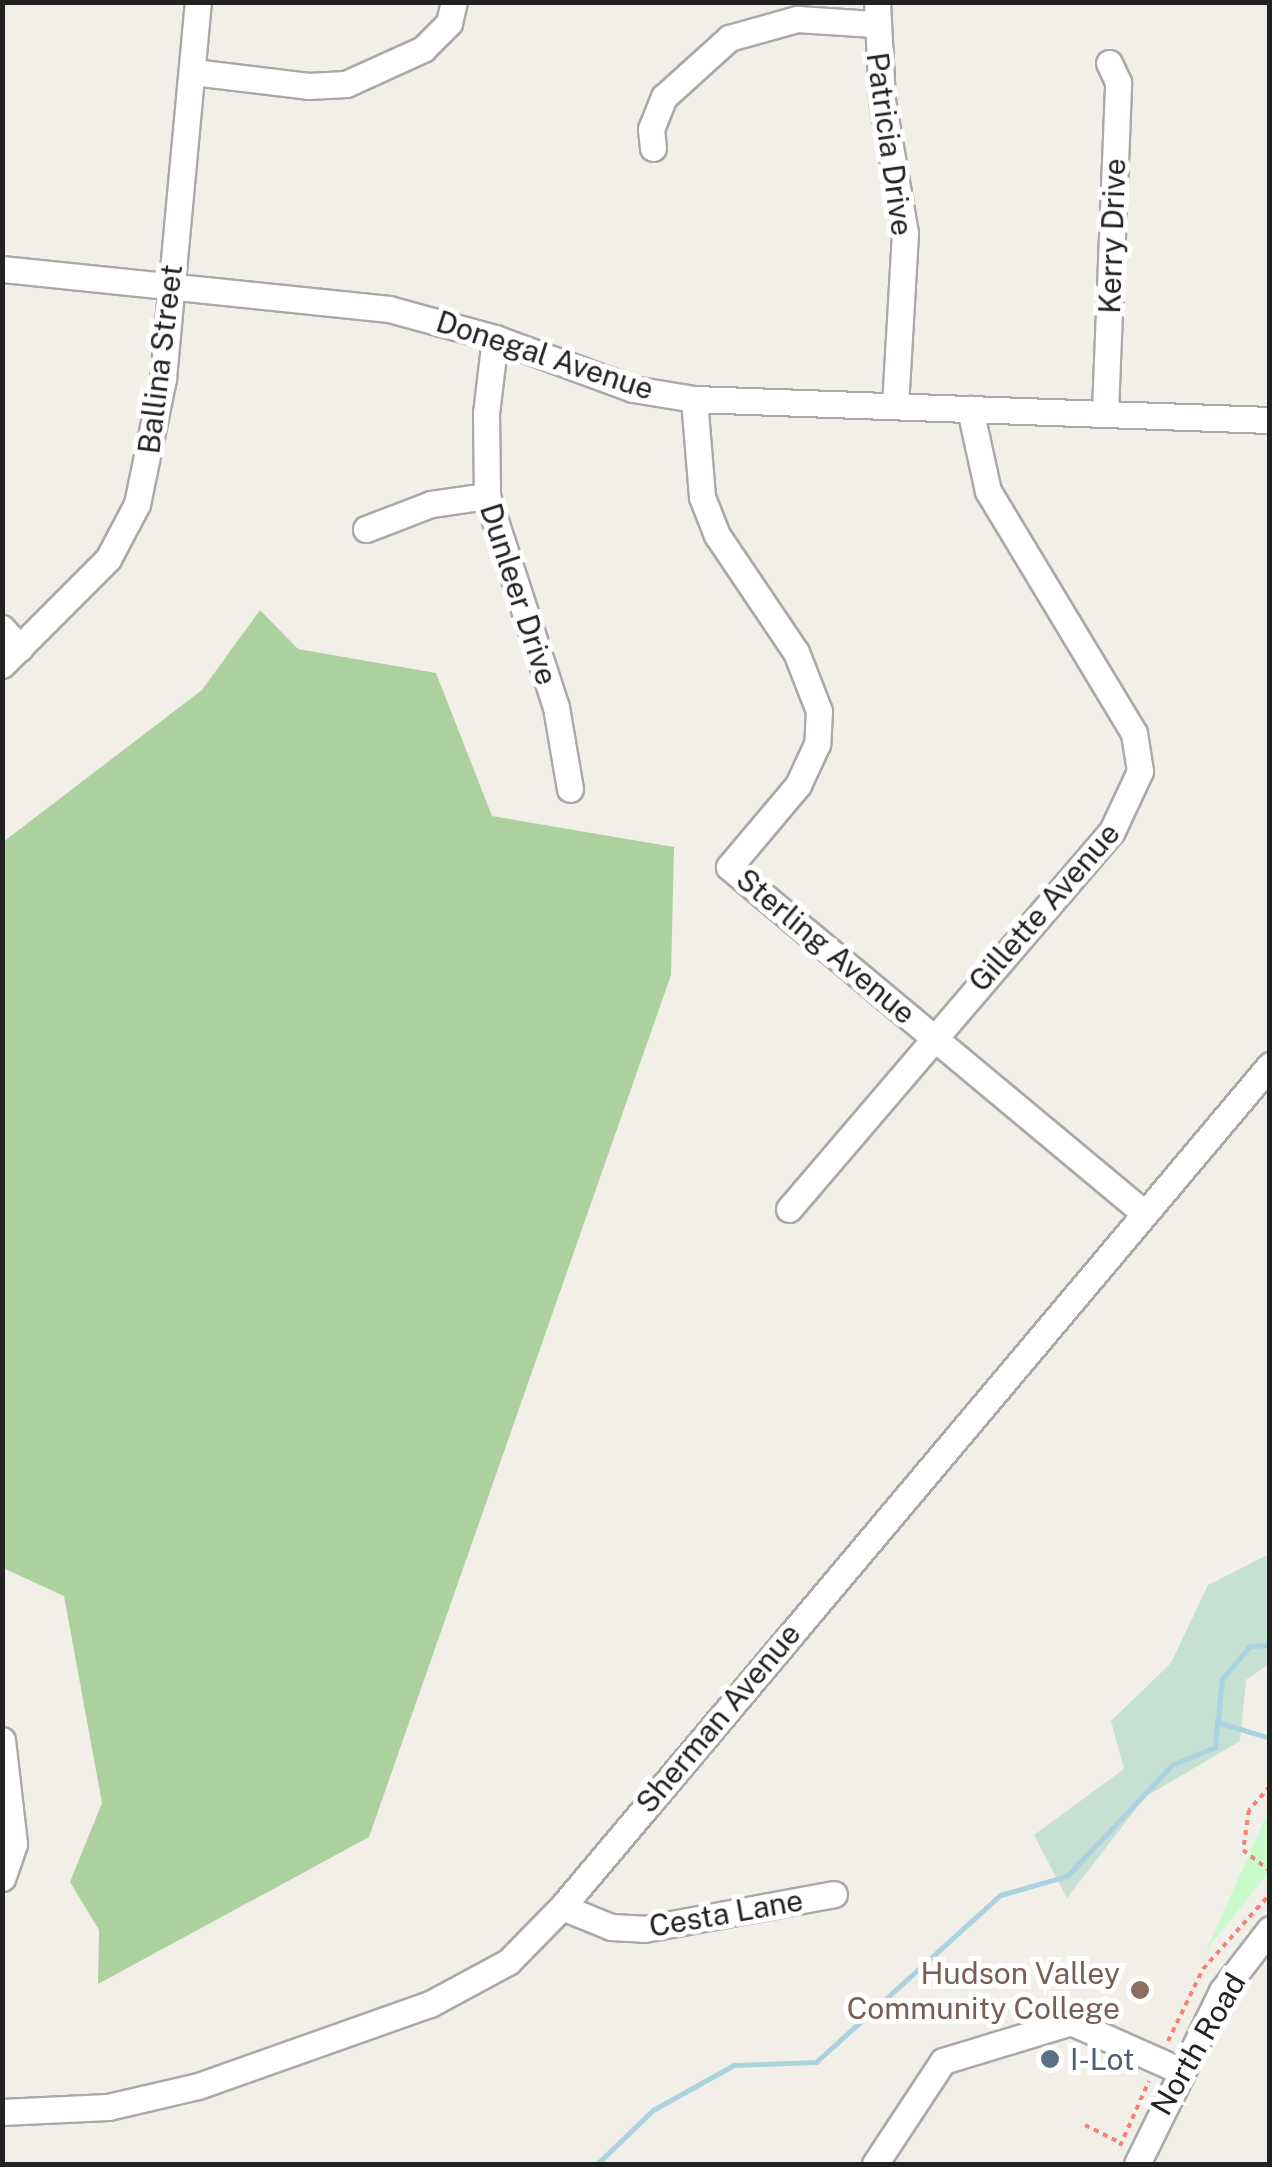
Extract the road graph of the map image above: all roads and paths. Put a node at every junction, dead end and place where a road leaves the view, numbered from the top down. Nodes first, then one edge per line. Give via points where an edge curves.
1 (198, 2) edge
2 (454, 2) edge
3 (876, 14) edge
4 (1109, 63) dead end
5 (192, 72) junction
6 (653, 148) dead end
7 (2, 269) edge
8 (170, 286) junction
9 (495, 338) junction
10 (694, 399) junction
11 (895, 405) junction
12 (970, 409) junction
13 (1105, 411) junction
14 (1270, 420) edge
15 (486, 496) junction
16 (366, 529) dead end
17 (2, 628) edge
18 (12, 656) edge
19 (570, 789) dead end
20 (933, 1035) junction
21 (1270, 1066) edge
22 (790, 1210) dead end
23 (1143, 1212) junction
24 (2, 1740) edge
25 (1270, 1786) edge
26 (1270, 1871) edge
27 (2, 1878) edge
28 (834, 1894) dead end
29 (562, 1908) junction
30 (1270, 1929) edge
31 (1179, 2070) junction
32 (2, 2112) edge
33 (875, 2164) edge
34 (1137, 2164) edge

1 - 5 street, Ballina Street
2 - 5 street via 449,24 423,49 346,84
3 - 6 street via 797,19 730,38 664,97 651,129
3 - 11 street, Patricia Drive via 905,232
4 - 13 street, Kerry Drive via 1118,82
5 - 8 street, Ballina Street
7 - 8 street, Donegal Avenue
8 - 9 street, Donegal Avenue via 389,308
8 - 18 street, Ballina Street via 146,469 125,535
9 - 10 street, Donegal Avenue via 633,389
9 - 15 street, Dunleer Drive
10 - 11 street, Donegal Avenue
10 - 20 street, Sterling Avenue via 697,468 712,522 796,652 820,711 817,744 798,785 729,867
11 - 12 street, Donegal Avenue
12 - 13 street, Donegal Avenue
12 - 20 street, Gillette Avenue via 988,491 1134,733 1140,771 1112,831
13 - 14 street, Donegal Avenue
15 - 16 street via 431,504
15 - 19 street, Dunleer Drive via 556,707
17 - 18 street
20 - 22 street, Gillette Avenue
20 - 23 street, Sterling Avenue
21 - 23 street, Sherman Avenue
23 - 29 street, Sherman Avenue
24 - 27 street via 14,1844
25 - 26 path via 1249,1810 1243,1850
28 - 29 street, Cesta Lane via 644,1929 611,1927
29 - 32 street, Sherman Avenue via 508,1962 412,2010 198,2086 108,2106
30 - 31 street, North Road via 1222,1991
31 - 33 street via 1072,2022 958,2056 929,2074
31 - 34 street, North Road

